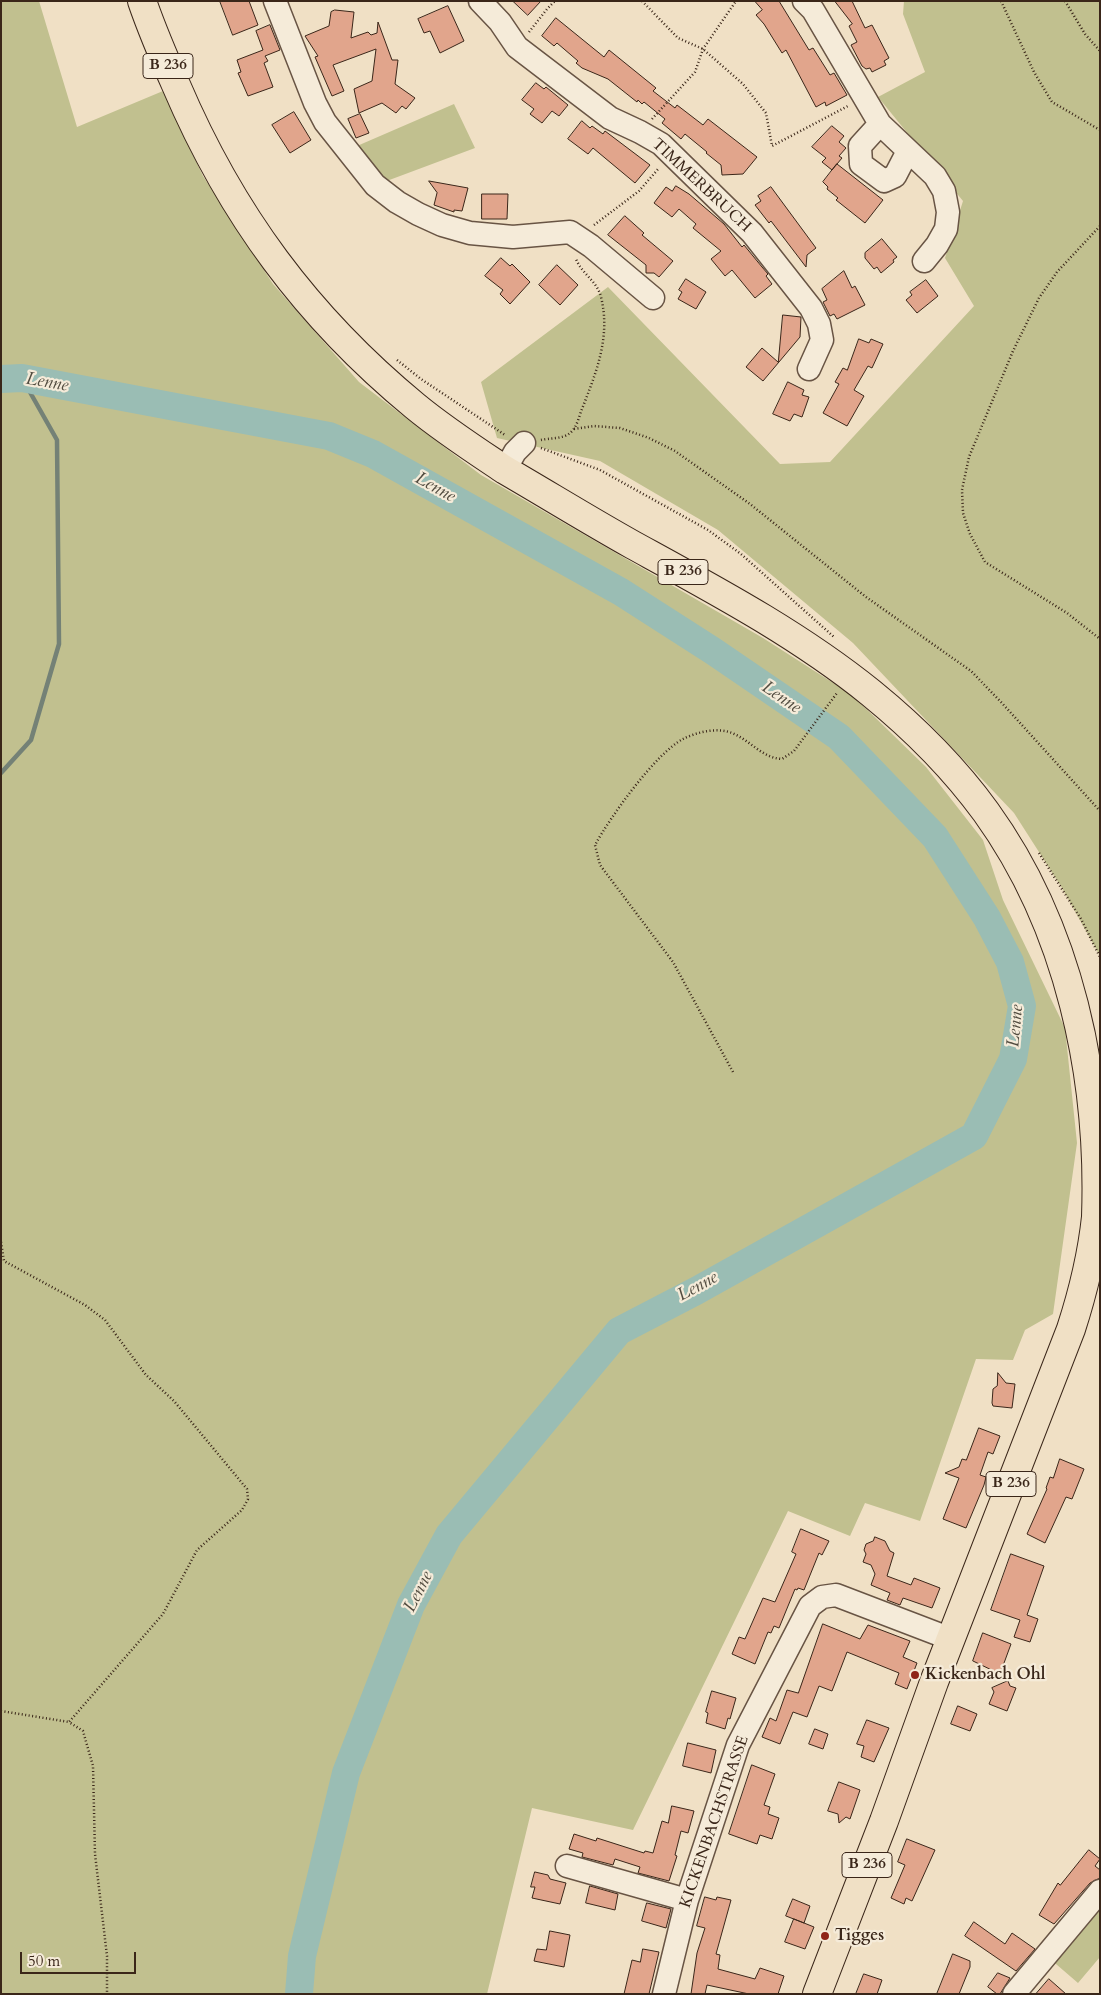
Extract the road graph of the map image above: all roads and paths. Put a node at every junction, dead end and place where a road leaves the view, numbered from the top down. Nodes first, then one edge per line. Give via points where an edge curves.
1 (142, 1) edge
2 (275, 1) edge
3 (480, 1) edge
4 (555, 1) edge
5 (642, 1) edge
6 (736, 1) edge
7 (804, 1) edge
8 (1001, 1) edge
9 (1065, 1) edge
10 (517, 47) junction
11 (703, 49) junction
12 (1100, 51) edge
13 (863, 98) junction
14 (880, 124) junction
15 (1100, 130) edge
16 (640, 132) junction
17 (908, 151) junction
18 (672, 154) junction
19 (1100, 226) edge
20 (576, 234) junction
21 (924, 261) dead end
22 (652, 298) dead end
23 (391, 354) dead end
24 (809, 369) dead end
25 (574, 429) junction
26 (524, 443) junction
27 (562, 456) dead end
28 (505, 470) junction
29 (1100, 639) edge
30 (839, 690) dead end
31 (1100, 811) edge
32 (733, 1072) dead end
33 (1098, 1217) edge
34 (1, 1242) edge
35 (4, 1260) junction
36 (1, 1264) edge
37 (951, 1639) junction
38 (1, 1711) edge
39 (69, 1722) junction
40 (567, 1866) dead end
41 (1100, 1891) edge
42 (687, 1900) junction
43 (107, 1994) edge
44 (664, 1994) edge
45 (817, 1994) edge
46 (1014, 1994) edge

1 - 28 main road, B 236 via 196,130 231,195 270,255 326,322 384,379 438,424
2 - 20 street via 325,122 360,168 397,202 442,225 470,233 513,237
3 - 10 street, TIMMERBRUCH
4 - 10 path
5 - 11 path via 678,38
6 - 11 path
7 - 13 street via 813,10
8 - 15 path via 1034,72 1052,102
9 - 12 path via 1085,34
10 - 16 street, TIMMERBRUCH via 610,118
11 - 13 path via 744,84 766,113 772,146
11 - 16 path via 695,72
13 - 14 street
14 - 17 street
14 - 17 street via 860,146 861,164 884,181 895,176
16 - 18 street, TIMMERBRUCH
17 - 21 street via 935,176 944,191 948,212 946,229
18 - 20 path via 639,191 596,224
18 - 24 street, TIMMERBRUCH via 752,233 811,308 822,340
19 - 29 path via 1057,272 1039,298 969,457 962,490 963,512 970,534 985,562 1067,612
20 - 22 street
20 - 25 path via 577,262 598,288 603,307 604,344
23 - 26 path via 421,379 498,432
25 - 26 path via 566,436
25 - 31 path via 594,426 620,428 649,438 675,451 750,504 866,597 971,671
26 - 27 path
26 - 28 street
28 - 33 main road, B 236 via 790,635 869,691 964,783 1011,849 1036,894 1070,977 1093,1069 1099,1142
30 - 32 path via 794,751 782,759 775,759 732,733 706,731 682,740 633,790 595,845 600,866 672,962
33 - 37 main road, B 236 via 1071,1329
34 - 35 path
35 - 36 path
35 - 39 path via 85,1305 105,1320 146,1375 174,1401 246,1488 248,1500 242,1510 197,1550 163,1614
37 - 42 street, KICKENBACHSTRASSE via 836,1595 822,1597 810,1606 738,1745
37 - 45 main road, B 236
38 - 39 path
39 - 43 path via 83,1731 93,1766 95,1854 107,1956
40 - 42 street
41 - 46 street
42 - 44 street, KICKENBACHSTRASSE

